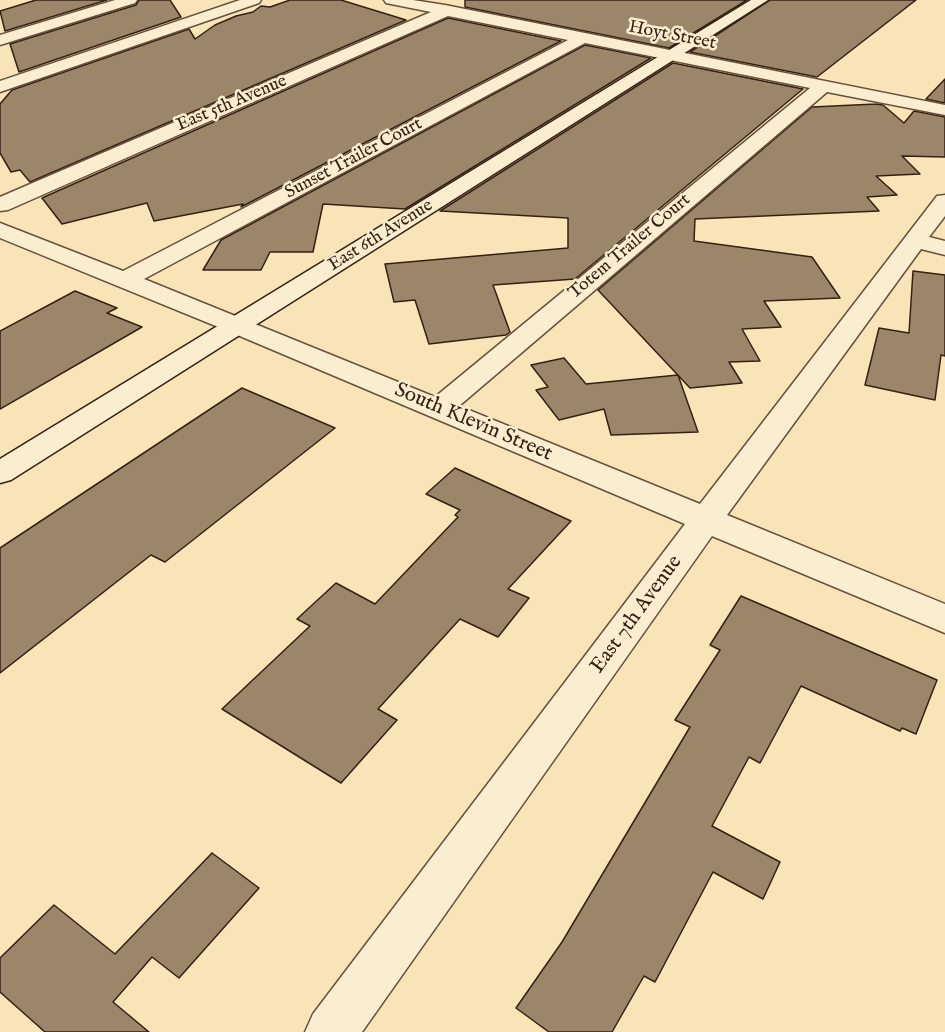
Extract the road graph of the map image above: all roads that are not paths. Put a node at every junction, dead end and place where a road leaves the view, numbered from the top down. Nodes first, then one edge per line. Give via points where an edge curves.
1 (130, 0) edge
2 (254, 0) edge
3 (391, 0) edge
4 (761, 0) edge
5 (450, 5) edge
6 (583, 38) junction
7 (0, 40) edge
8 (671, 56) junction
9 (823, 86) junction
10 (0, 87) edge
11 (945, 110) edge
12 (945, 201) edge
13 (0, 205) edge
14 (0, 230) edge
15 (915, 241) junction
16 (945, 248) edge
17 (124, 280) junction
18 (237, 325) junction
19 (438, 409) junction
20 (0, 473) edge
21 (706, 520) junction
22 (940, 607) edge
23 (331, 1032) edge

1 - 7 street
2 - 10 street
3 - 5 street, Hoyt Street
4 - 8 street, East 6th Avenue
5 - 6 street, Hoyt Street
5 - 13 street, East 5th Avenue
6 - 8 street, Hoyt Street
6 - 17 street, Sunset Trailer Court
8 - 9 street, Hoyt Street
8 - 18 street, East 6th Avenue
9 - 11 street, Hoyt Street
9 - 19 street, Totem Trailer Court
12 - 15 street, East 7th Avenue
14 - 17 street, South Klevin Street
15 - 16 street
15 - 21 street, East 7th Avenue
17 - 18 street, South Klevin Street
18 - 19 street, South Klevin Street
18 - 20 street, East 6th Avenue
19 - 21 street, South Klevin Street
21 - 22 street, South Klevin Street
21 - 23 street, East 7th Avenue

